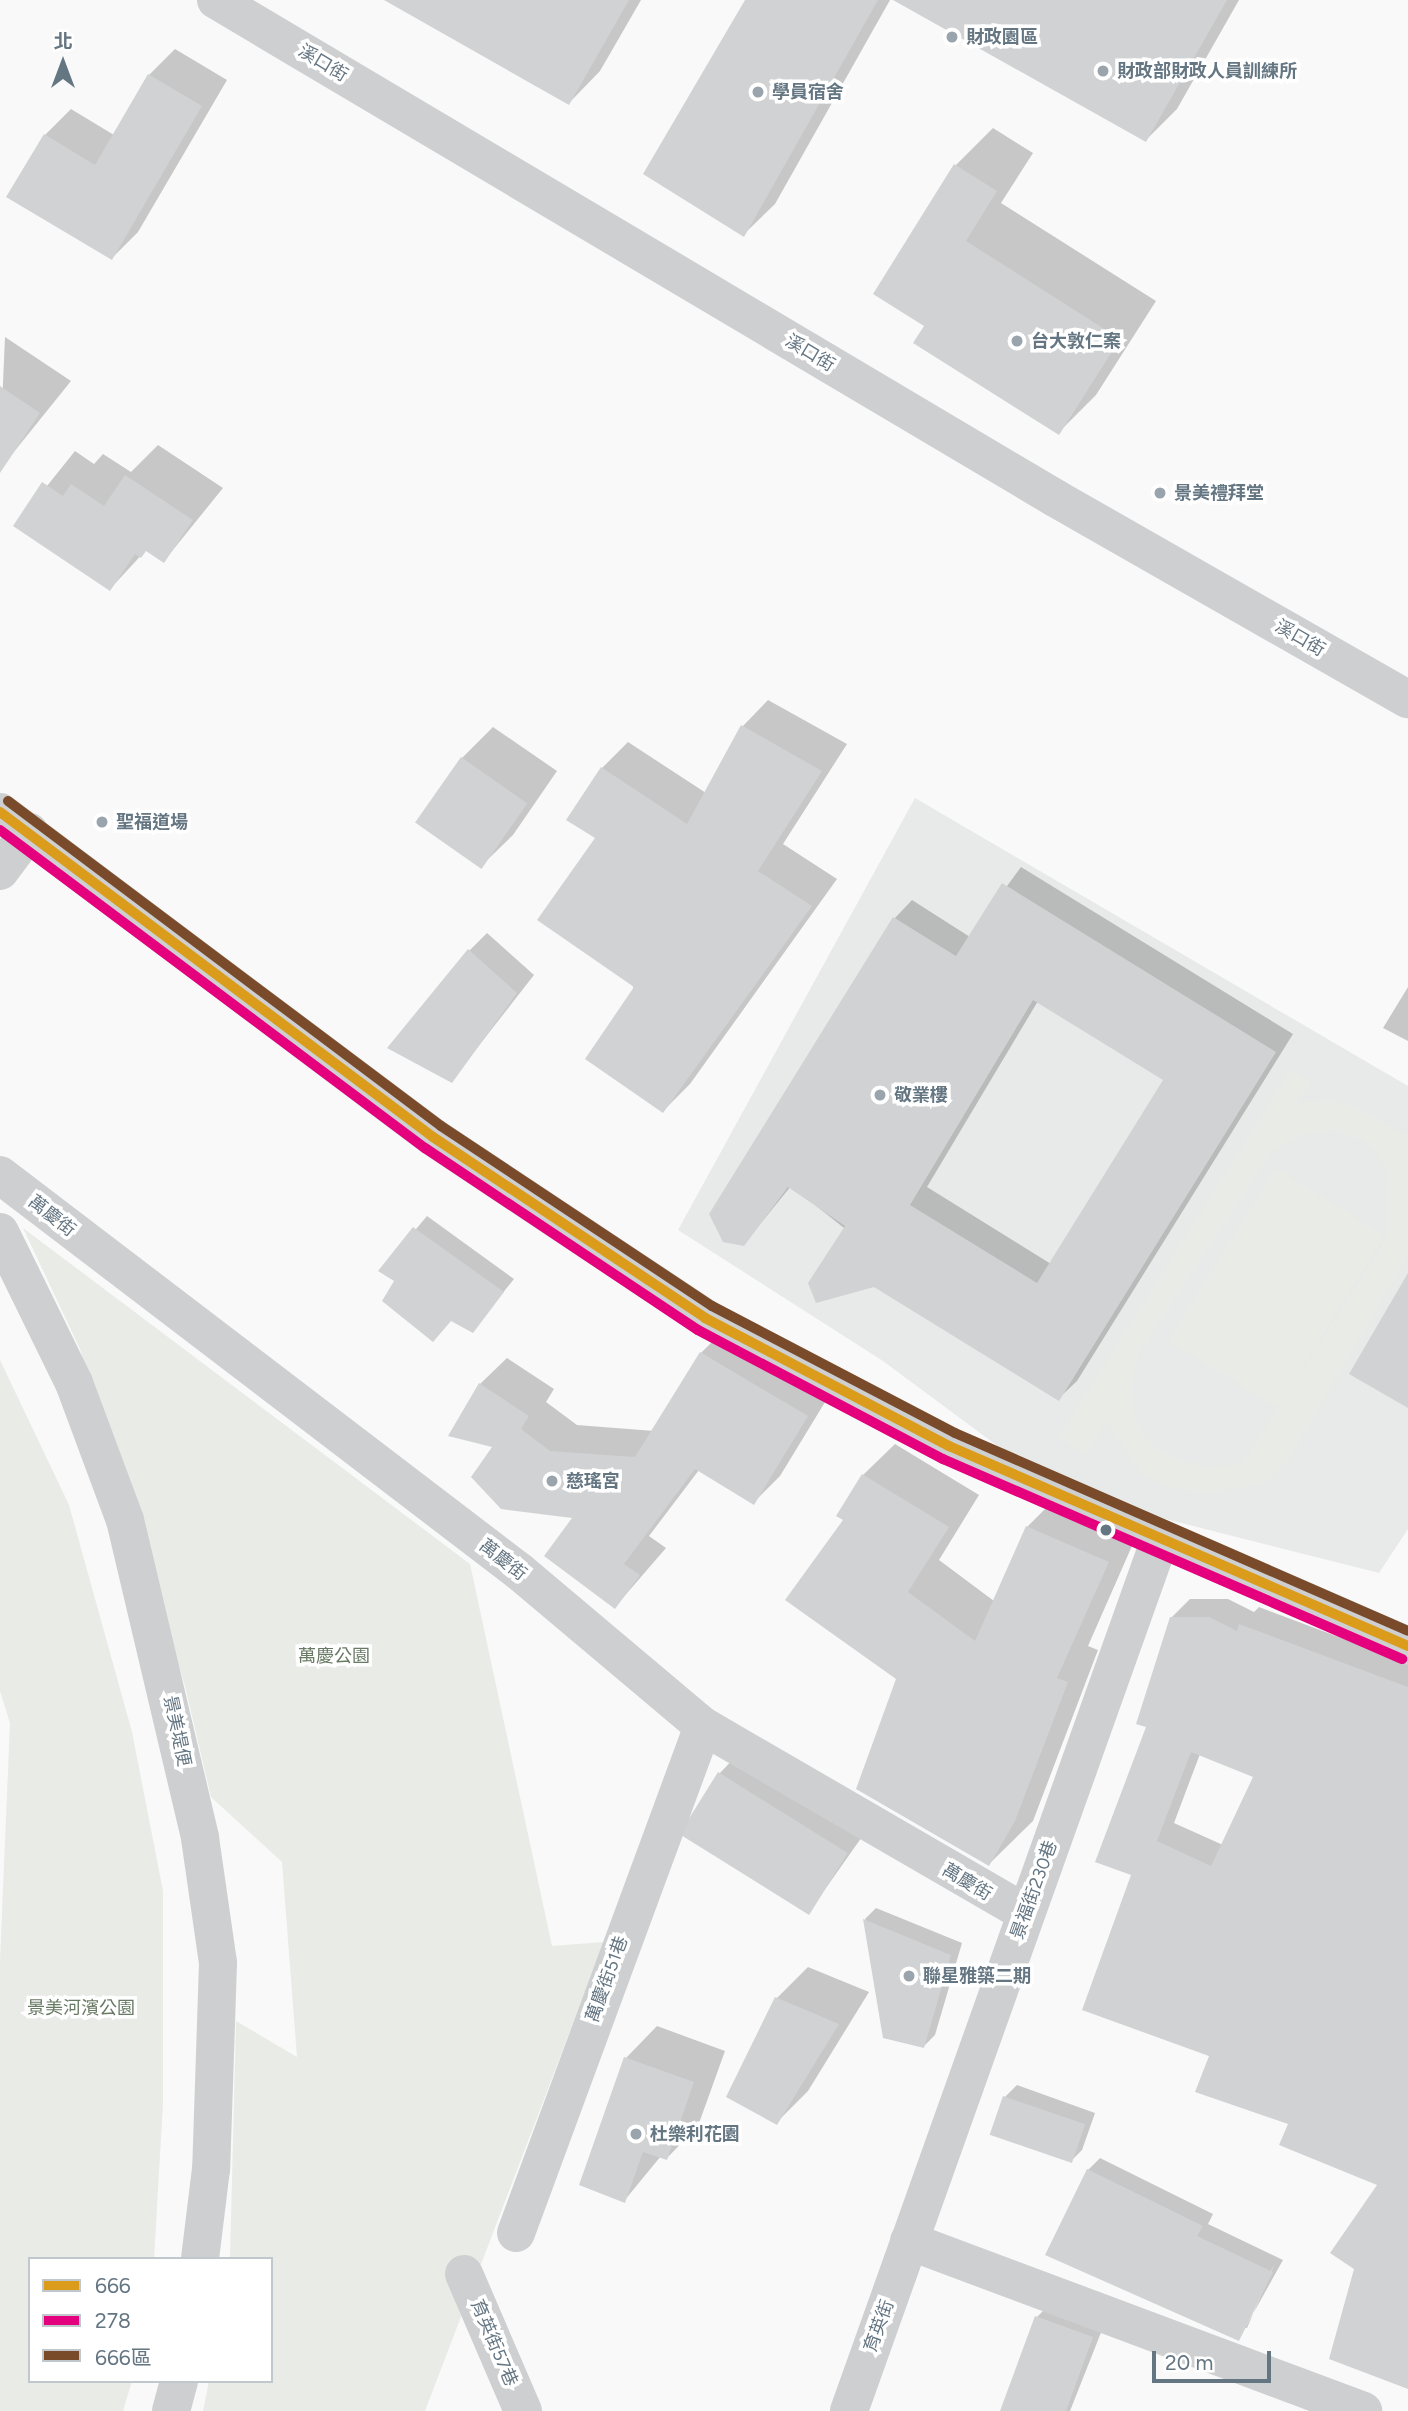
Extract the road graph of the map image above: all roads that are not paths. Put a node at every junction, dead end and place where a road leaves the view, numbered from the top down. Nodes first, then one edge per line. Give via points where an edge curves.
1 (216, 0) edge
2 (1408, 699) edge
3 (14, 822) edge
4 (0, 871) edge
5 (0, 1175) edge
6 (0, 1232) edge
7 (1160, 1539) junction
8 (1408, 1646) edge
9 (703, 1726) junction
10 (1026, 1913) junction
11 (516, 2233) dead end
12 (909, 2241) junction
13 (200, 2257) edge
14 (464, 2274) dead end
15 (179, 2383) edge
16 (172, 2411) edge
17 (523, 2411) edge
18 (849, 2411) edge
19 (1363, 2411) edge

1 - 2 street, 溪口街 via 1055,498
3 - 4 street
3 - 7 street via 433,1137 705,1318 949,1446
5 - 9 street, 萬慶街 via 520,1572
6 - 13 street, 景美堤便 via 74,1383 125,1520 200,1838 218,1963
7 - 8 street
7 - 10 street, 景福街230巷
9 - 10 street, 萬慶街
9 - 11 street, 萬慶街51巷
10 - 12 street, 景福街230巷
12 - 18 street, 育英街
12 - 19 street
14 - 17 street, 育英街57巷
15 - 16 street

